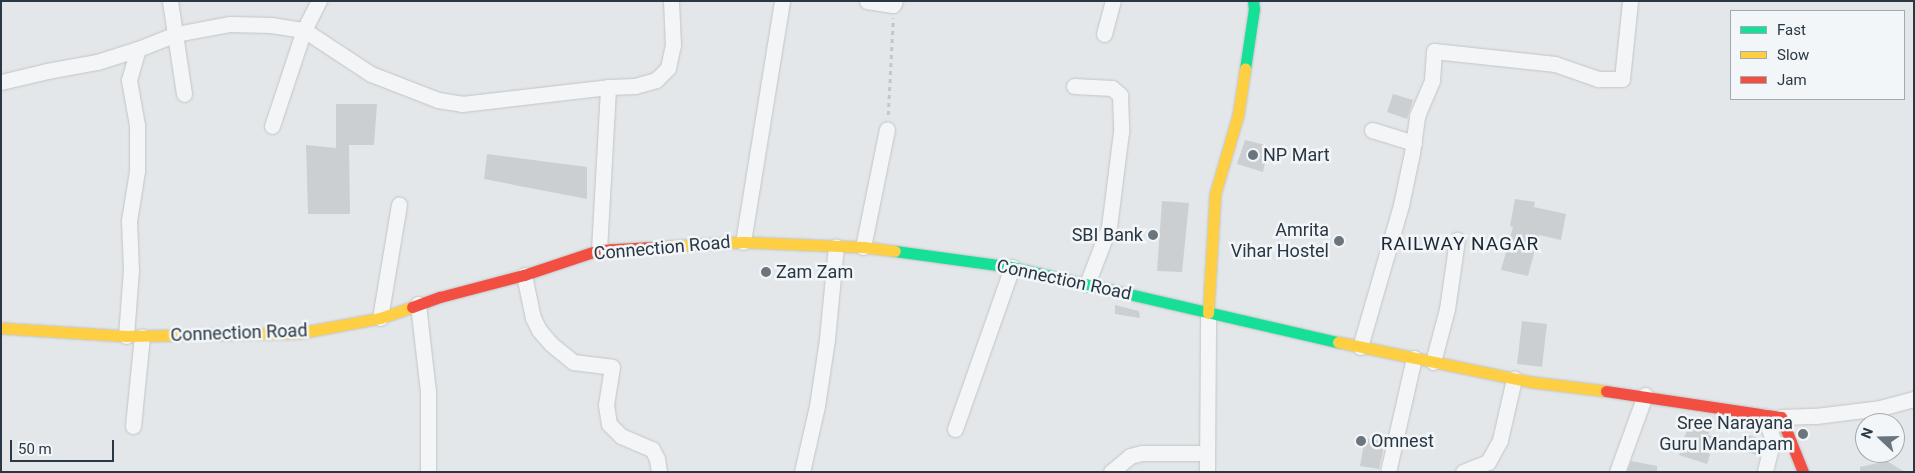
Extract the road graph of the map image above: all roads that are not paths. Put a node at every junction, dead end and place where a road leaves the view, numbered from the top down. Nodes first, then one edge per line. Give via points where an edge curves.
1 (170, 1) edge
2 (320, 1) edge
3 (671, 1) edge
4 (782, 1) edge
5 (867, 1) edge
6 (1113, 1) edge
7 (1253, 1) edge
8 (1630, 1) edge
9 (894, 3) edge
10 (304, 30) junction
11 (176, 34) junction
12 (1104, 34) dead end
13 (138, 48) junction
14 (1, 82) edge
15 (1074, 86) dead end
16 (608, 87) junction
17 (184, 94) dead end
18 (272, 126) dead end
19 (887, 129) road end
20 (1372, 130) dead end
21 (1414, 143) junction
22 (399, 205) dead end
23 (1457, 240) dead end
24 (743, 242) junction
25 (836, 246) junction
26 (863, 247) junction
27 (599, 250) junction
28 (1012, 267) junction
29 (524, 275) junction
30 (1087, 284) junction
31 (418, 304) junction
32 (1208, 313) junction
33 (380, 318) junction
34 (1, 328) edge
35 (126, 336) junction
36 (142, 336) junction
37 (1360, 347) junction
38 (1414, 358) junction
39 (1433, 362) junction
40 (1514, 379) junction
41 (1645, 395) junction
42 (1914, 399) edge
43 (1764, 416) junction
44 (1781, 417) junction
45 (133, 426) dead end
46 (955, 429) dead end
47 (1206, 453) junction
48 (428, 472) edge
49 (660, 472) edge
50 (802, 472) edge
51 (1111, 472) edge
52 (1207, 472) edge
53 (1388, 472) edge
54 (1463, 472) edge
55 (1617, 472) edge
56 (1765, 472) edge
57 (1803, 472) edge

1 - 11 street
2 - 10 street
3 - 16 street via 673,45 668,68 656,80 635,86
4 - 24 street
5 - 9 street
6 - 12 street
7 - 32 street via 1238,115 1215,194
8 - 21 street via 1622,79 1598,79 1555,64 1434,51 1432,80 1417,116
10 - 11 street via 230,24
10 - 16 street via 370,74 438,100 462,104
10 - 18 street
11 - 13 street
11 - 17 street
13 - 14 street via 97,62
13 - 35 street via 129,80 136,125 137,172 129,221 131,270
15 - 30 street via 1112,88 1120,95 1121,132 1109,227
16 - 27 street
19 - 26 street
20 - 21 street
21 - 37 street via 1390,246
22 - 33 street
23 - 39 street via 1447,309
24 - 25 street, Connection Road
24 - 27 street, Connection Road
25 - 26 street, Connection Road
25 - 50 street via 820,387
26 - 28 street, Connection Road
27 - 29 street, Connection Road
28 - 30 street, Connection Road
28 - 46 street
29 - 31 street, Connection Road
29 - 49 street via 533,318 551,344 573,362 612,367 606,405 609,424 620,436 652,449
30 - 32 street, Connection Road
31 - 33 street, Connection Road
31 - 48 street via 428,392
32 - 37 street, Connection Road
32 - 47 street
33 - 36 street, Connection Road via 299,334
34 - 35 street, Connection Road
35 - 36 street, Connection Road
36 - 45 street
37 - 38 street, Connection Road
38 - 39 street, Connection Road
38 - 53 street
39 - 40 street, Connection Road
40 - 41 street, Connection Road
40 - 54 street via 1500,440 1492,455 1488,462
41 - 43 street, Connection Road
41 - 55 street
42 - 44 street via 1871,409
43 - 44 street, Connection Road
43 - 56 street via 1772,439
44 - 57 street
47 - 51 street via 1142,453 1130,456
47 - 52 street

